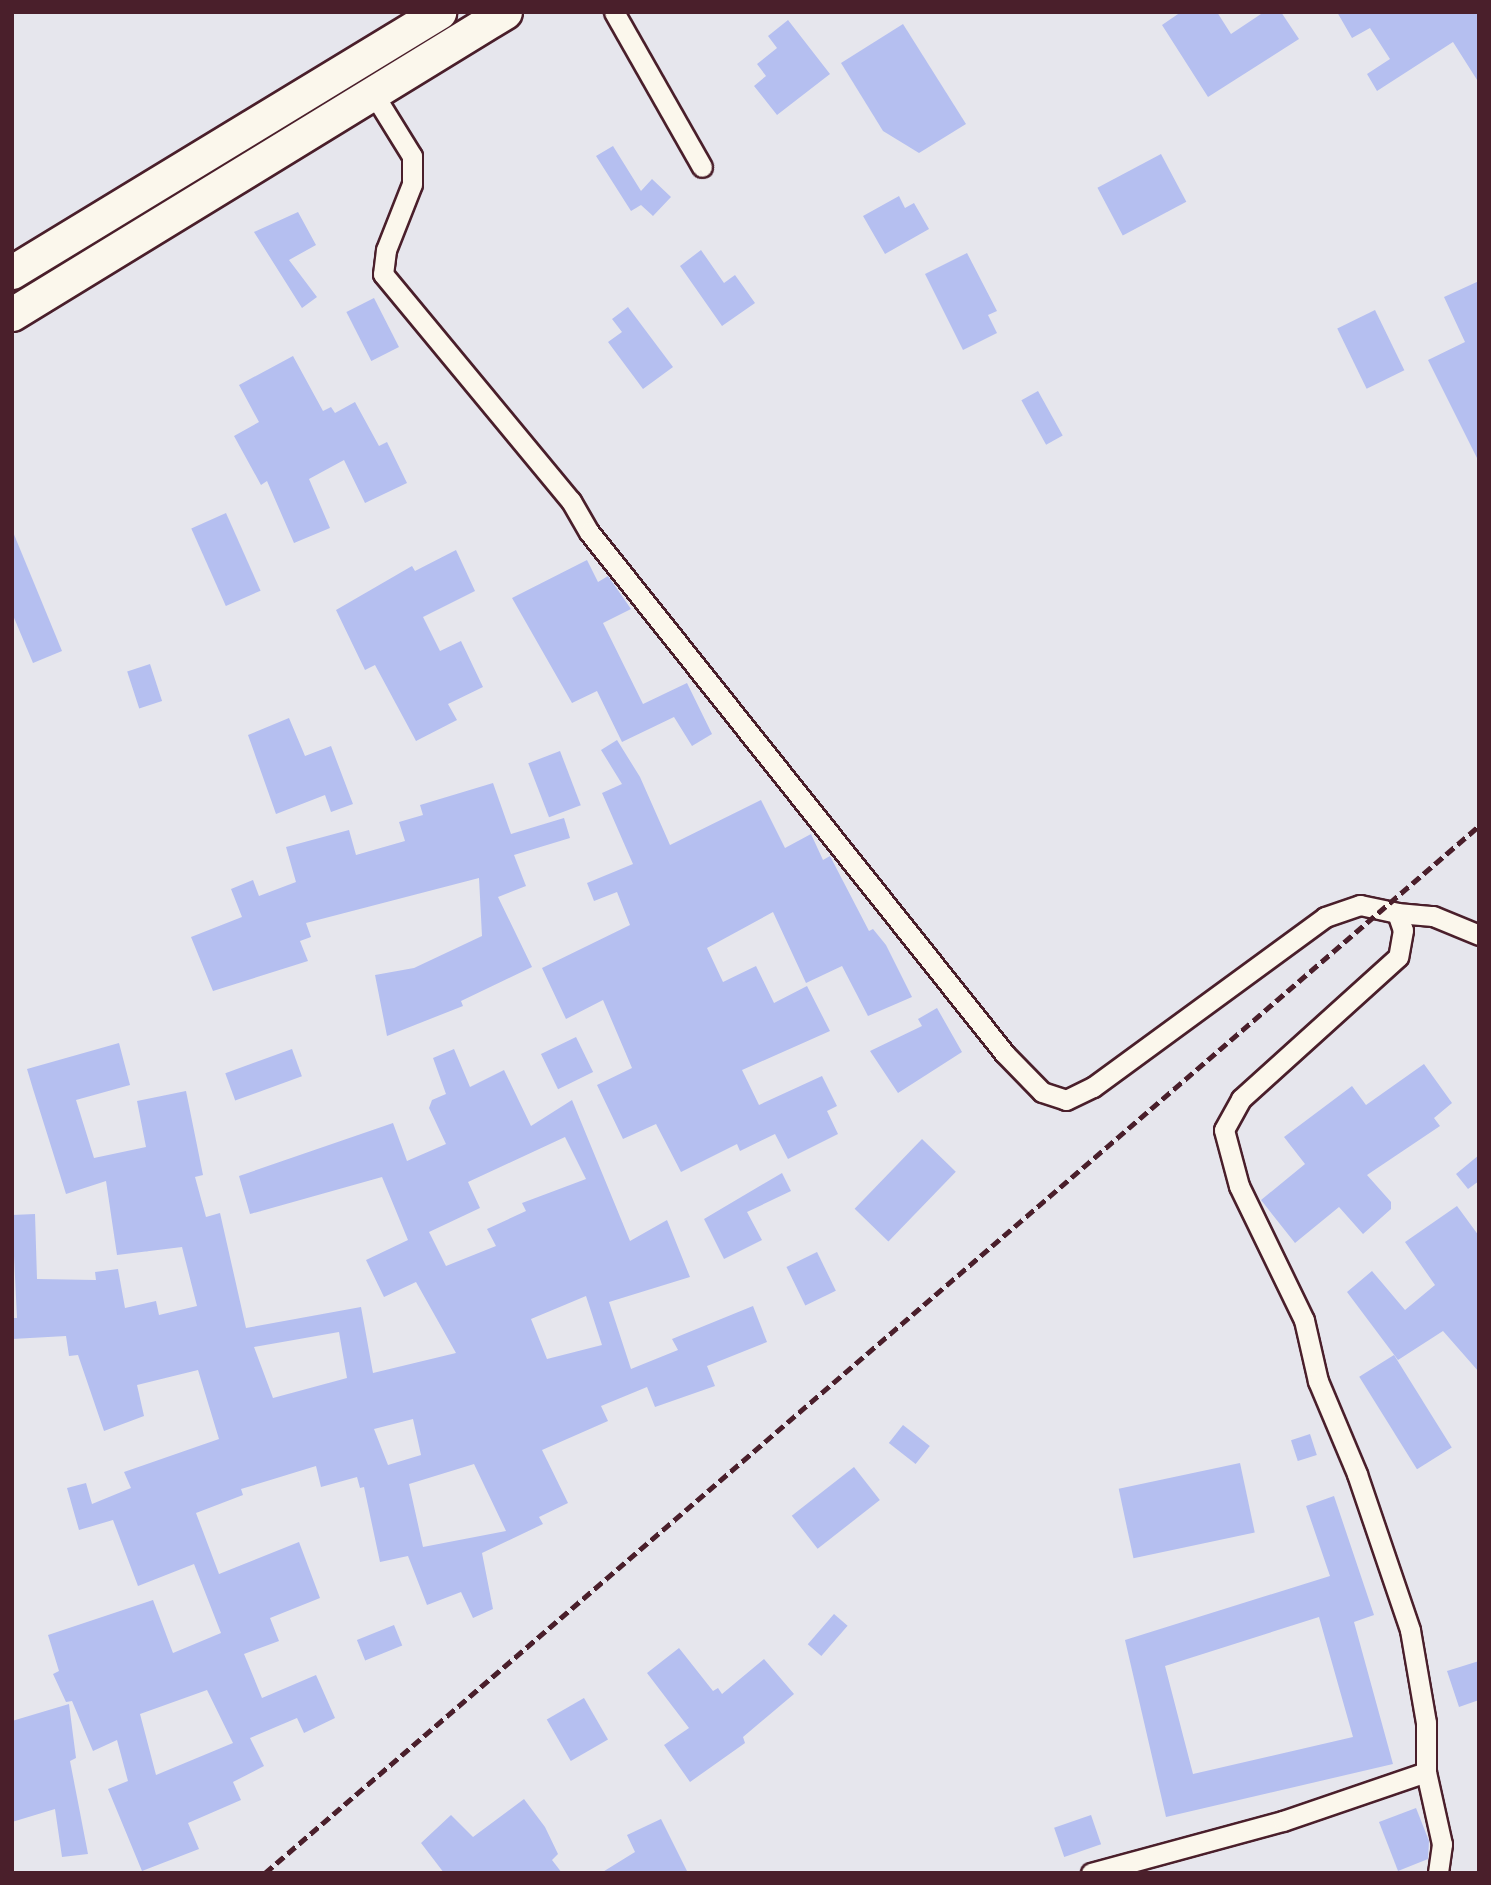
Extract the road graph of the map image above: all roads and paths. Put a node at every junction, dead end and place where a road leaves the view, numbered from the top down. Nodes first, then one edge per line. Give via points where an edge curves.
1 (439, 12) edge
2 (505, 12) edge
3 (614, 12) edge
4 (373, 93) junction
5 (702, 167) dead end
6 (12, 272) edge
7 (12, 314) edge
8 (1397, 913) junction
9 (1479, 934) edge
10 (1426, 1772) junction
11 (1091, 1873) edge
12 (1438, 1873) edge

1 - 6 highway
2 - 4 highway
3 - 5 street
4 - 7 highway
4 - 8 street via 412,156 412,184 386,250 383,274 572,501 589,532 1005,1054 1042,1092 1066,1100 1093,1087 1325,917 1360,905
8 - 9 street via 1433,916
8 - 10 street via 1403,930 1398,957 1241,1099 1224,1130 1238,1186 1304,1320 1318,1381 1357,1474 1410,1630 1423,1696
10 - 11 street via 1283,1821
10 - 12 street via 1442,1844

